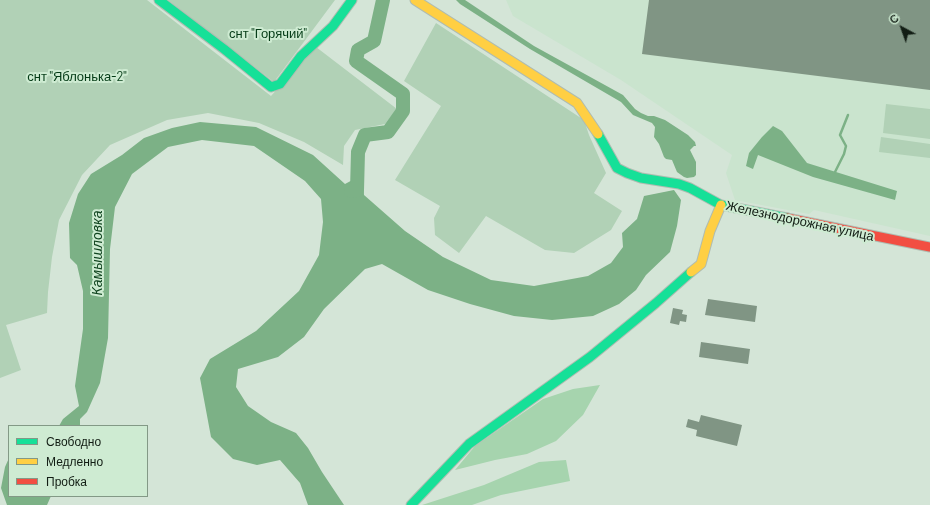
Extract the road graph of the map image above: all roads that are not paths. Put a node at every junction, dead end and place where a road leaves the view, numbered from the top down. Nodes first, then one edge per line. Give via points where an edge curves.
1 (159, 0) edge
2 (352, 0) edge
3 (415, 0) edge
4 (721, 205) junction
5 (930, 247) edge
6 (411, 505) edge

1 - 2 street via 271,86 280,84 301,56 333,26
3 - 4 street, Железнодорожная улица via 577,103 593,125 617,168 641,178 679,184
4 - 5 street, Железнодорожная улица
4 - 6 street via 710,231 701,264 590,357 469,444

